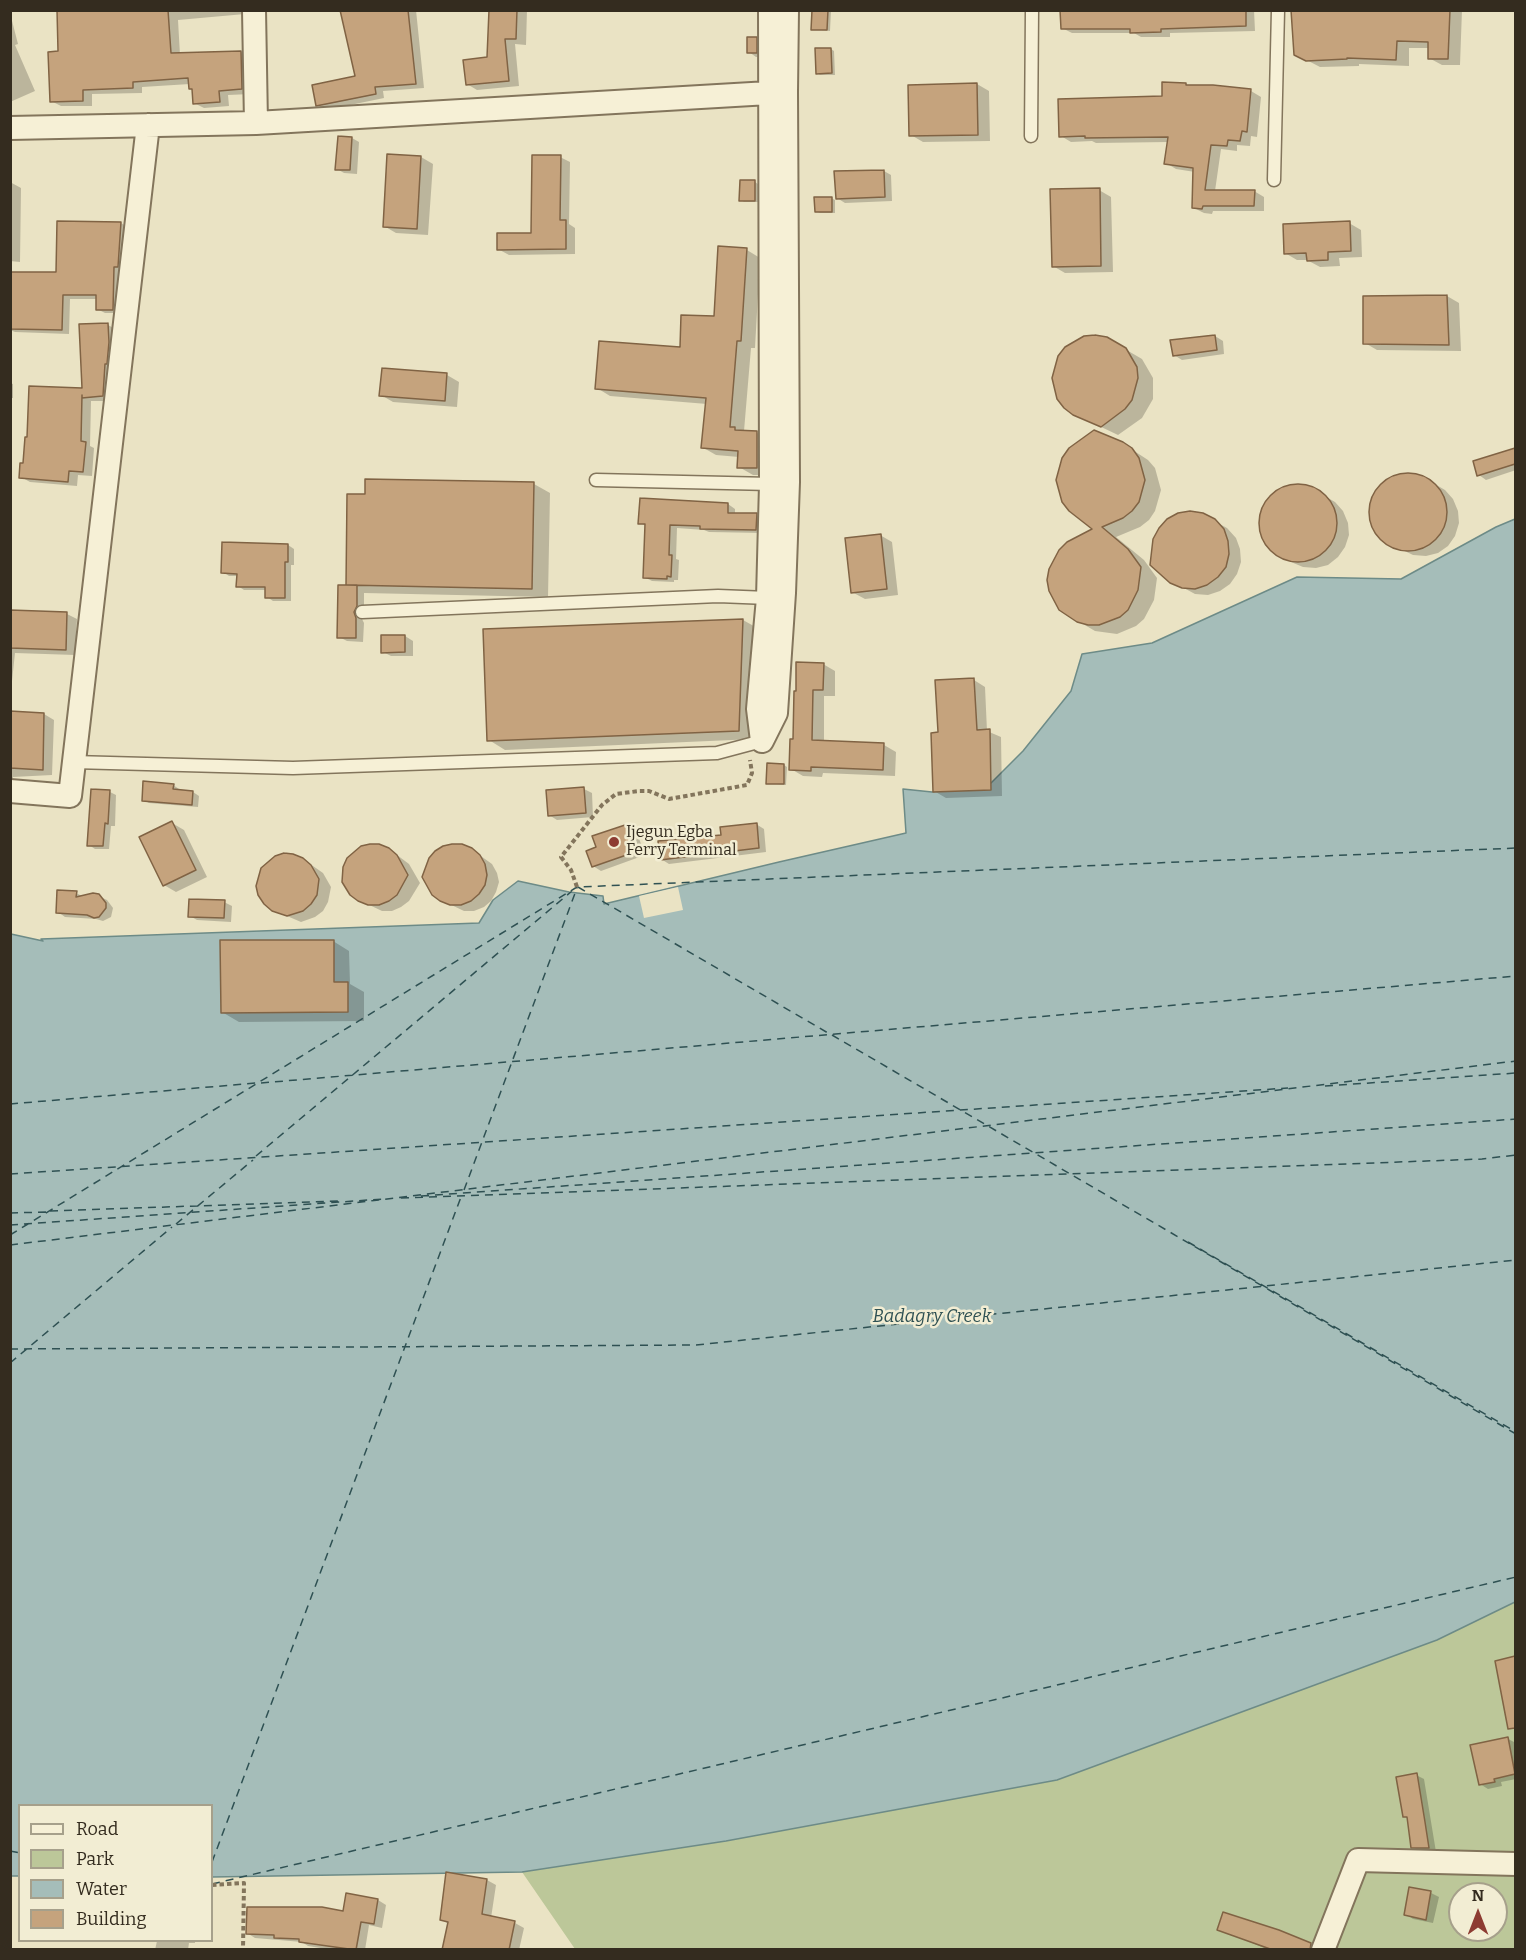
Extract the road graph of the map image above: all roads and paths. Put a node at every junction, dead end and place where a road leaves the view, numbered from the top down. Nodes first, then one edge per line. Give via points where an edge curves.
1 (254, 10) edge
2 (770, 10) edge
3 (788, 10) edge
4 (1032, 10) edge
5 (1278, 10) edge
6 (778, 92) junction
7 (256, 123) junction
8 (148, 125) junction
9 (10, 128) edge
10 (1031, 136) dead end
11 (1274, 180) dead end
12 (596, 480) dead end
13 (771, 484) junction
14 (768, 598) junction
15 (362, 612) dead end
16 (754, 742) junction
17 (73, 762) junction
18 (10, 791) edge
19 (577, 887) dead end
20 (1515, 1864) edge
21 (213, 1885) edge
22 (243, 1950) edge
23 (1323, 1950) edge

1 - 7 street
2 - 6 street
3 - 6 street
4 - 10 lane
5 - 11 lane
6 - 7 street
6 - 13 street
6 - 16 street via 788,482 784,593 776,713
7 - 8 street
8 - 9 street
8 - 17 street
12 - 13 lane
13 - 14 street
14 - 15 lane via 718,596
14 - 16 street
16 - 17 lane via 717,753 305,767
16 - 19 path via 752,773 747,785 669,799 639,790 616,794 602,805 561,857
17 - 18 street via 70,796
20 - 23 street via 1358,1860
21 - 22 path via 244,1883

